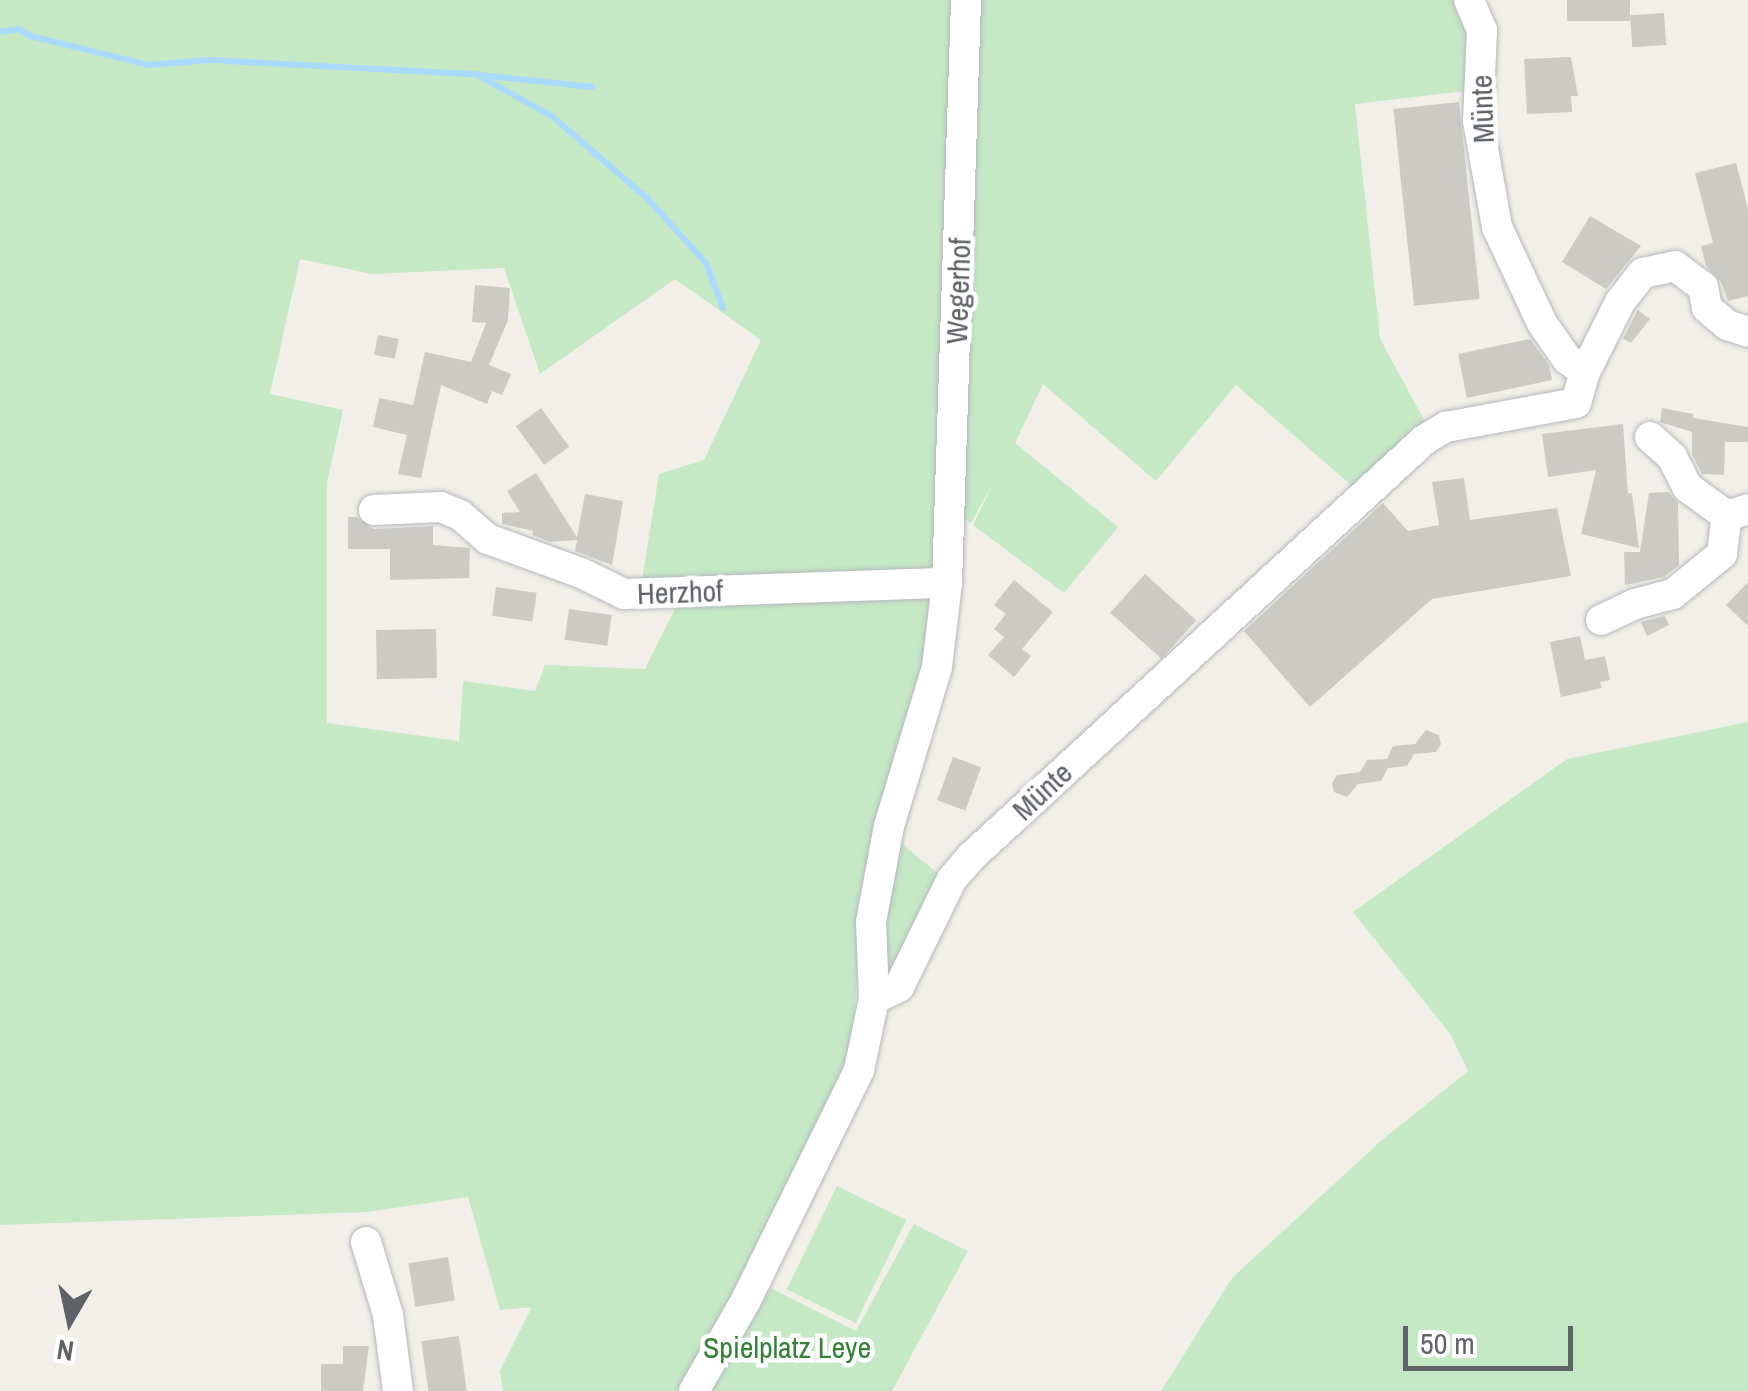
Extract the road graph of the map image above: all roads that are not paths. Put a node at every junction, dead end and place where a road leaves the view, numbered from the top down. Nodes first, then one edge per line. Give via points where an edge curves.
1 (966, 0) edge
2 (1469, 0) edge
3 (1748, 332) edge
4 (1584, 372) junction
5 (1650, 437) dead end
6 (374, 510) dead end
7 (1737, 512) edge
8 (947, 583) junction
9 (1601, 620) dead end
10 (874, 999) junction
11 (366, 1242) dead end
12 (398, 1391) edge
13 (694, 1391) edge

1 - 8 street, Wegerhof
2 - 4 street, Münte via 1482,30 1478,121 1498,227 1542,323
3 - 4 street, Münte via 1708,308 1703,288 1675,266 1643,273
4 - 10 street, Münte via 1576,403 1446,427 1424,440 970,857 952,879 899,987
5 - 7 street via 1672,457 1687,487
6 - 8 street, Herzhof via 440,508 488,539 624,594
7 - 9 street via 1722,554 1674,594
8 - 10 street, Wegerhof via 937,667 890,826 872,922
10 - 13 street via 859,1070
11 - 12 street via 388,1315

